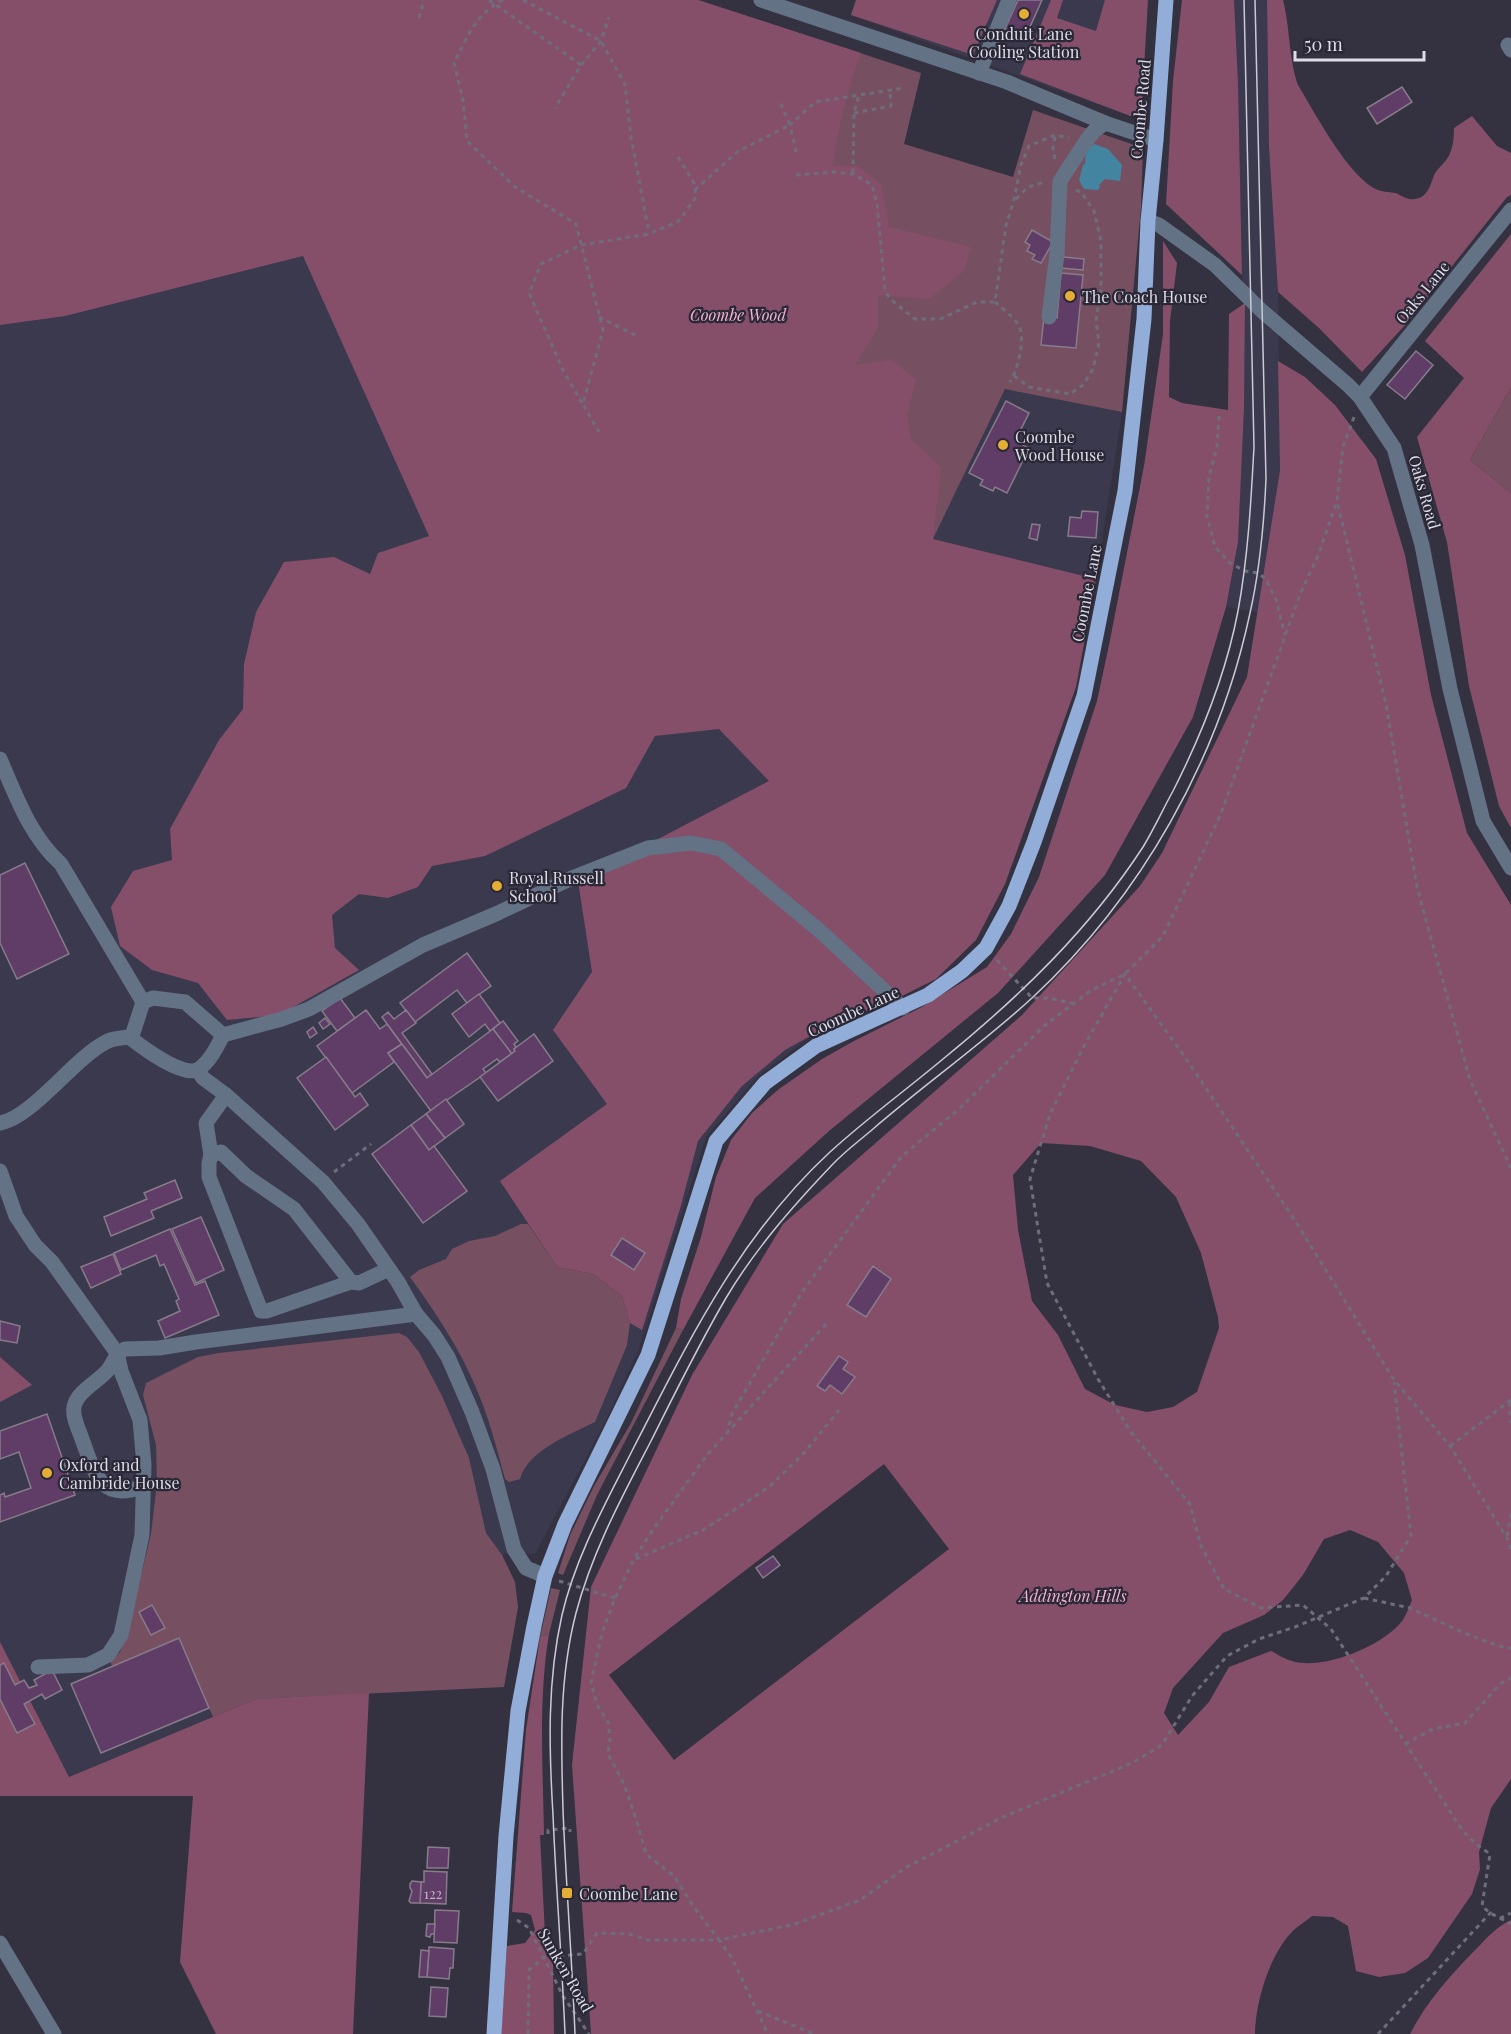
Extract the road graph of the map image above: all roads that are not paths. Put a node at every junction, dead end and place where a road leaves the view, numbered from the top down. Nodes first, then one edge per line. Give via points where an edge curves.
1 (761, 0) edge
2 (1009, 0) edge
3 (1166, 0) edge
4 (979, 73) junction
5 (1105, 123) junction
6 (1156, 140) junction
7 (1511, 210) edge
8 (1148, 221) junction
9 (1049, 317) dead end
10 (1360, 397) junction
11 (0, 759) edge
12 (1511, 868) edge
13 (143, 1002) junction
14 (903, 1008) junction
15 (223, 1035) junction
16 (129, 1037) junction
17 (198, 1070) junction
18 (226, 1095) junction
19 (0, 1123) edge
20 (211, 1155) junction
21 (0, 1171) edge
22 (389, 1269) junction
23 (351, 1282) junction
24 (416, 1314) junction
25 (117, 1353) junction
26 (143, 1486) junction
27 (545, 1576) junction
28 (38, 1666) dead end
29 (0, 1943) edge
30 (54, 2034) edge
31 (494, 2034) edge

1 - 4 street
2 - 4 street
3 - 6 main road, Coombe Road
4 - 5 street
5 - 6 street
5 - 9 street via 1086,141 1060,181
6 - 8 main road, Coombe Road
7 - 10 street, Oaks Lane
8 - 10 street, Oaks Road via 1215,265
8 - 14 main road, Coombe Lane via 1144,319 1125,491 1084,696 1034,842 1009,906 986,948 936,991
10 - 12 street, Oaks Road via 1394,448 1422,545 1450,689 1483,821
11 - 13 street via 23,813 49,853 61,864
13 - 15 street via 153,998 185,1002
13 - 16 street
14 - 15 street via 820,931 721,849 691,843 648,848 572,878 423,945 309,1010
14 - 27 main road, Coombe Lane via 807,1053 765,1083 716,1141 648,1355 565,1524
15 - 17 street
16 - 17 street via 157,1058 190,1071
16 - 19 street via 107,1041 19,1116
17 - 18 street
18 - 20 street via 206,1123
18 - 22 street via 323,1182
20 - 23 street via 221,1152 246,1176 294,1209
20 - 23 street via 209,1177 261,1311
21 - 25 street via 16,1216
22 - 23 street via 359,1283
22 - 24 street
24 - 25 street
24 - 27 street via 434,1335 461,1384 493,1469 513,1550 525,1568
25 - 26 street via 140,1420
25 - 26 street via 107,1371 78,1397 73,1412 100,1483 120,1491
26 - 28 street via 142,1535 121,1635 108,1655 88,1665
27 - 31 main road, Coombe Lane via 518,1710
29 - 30 street

